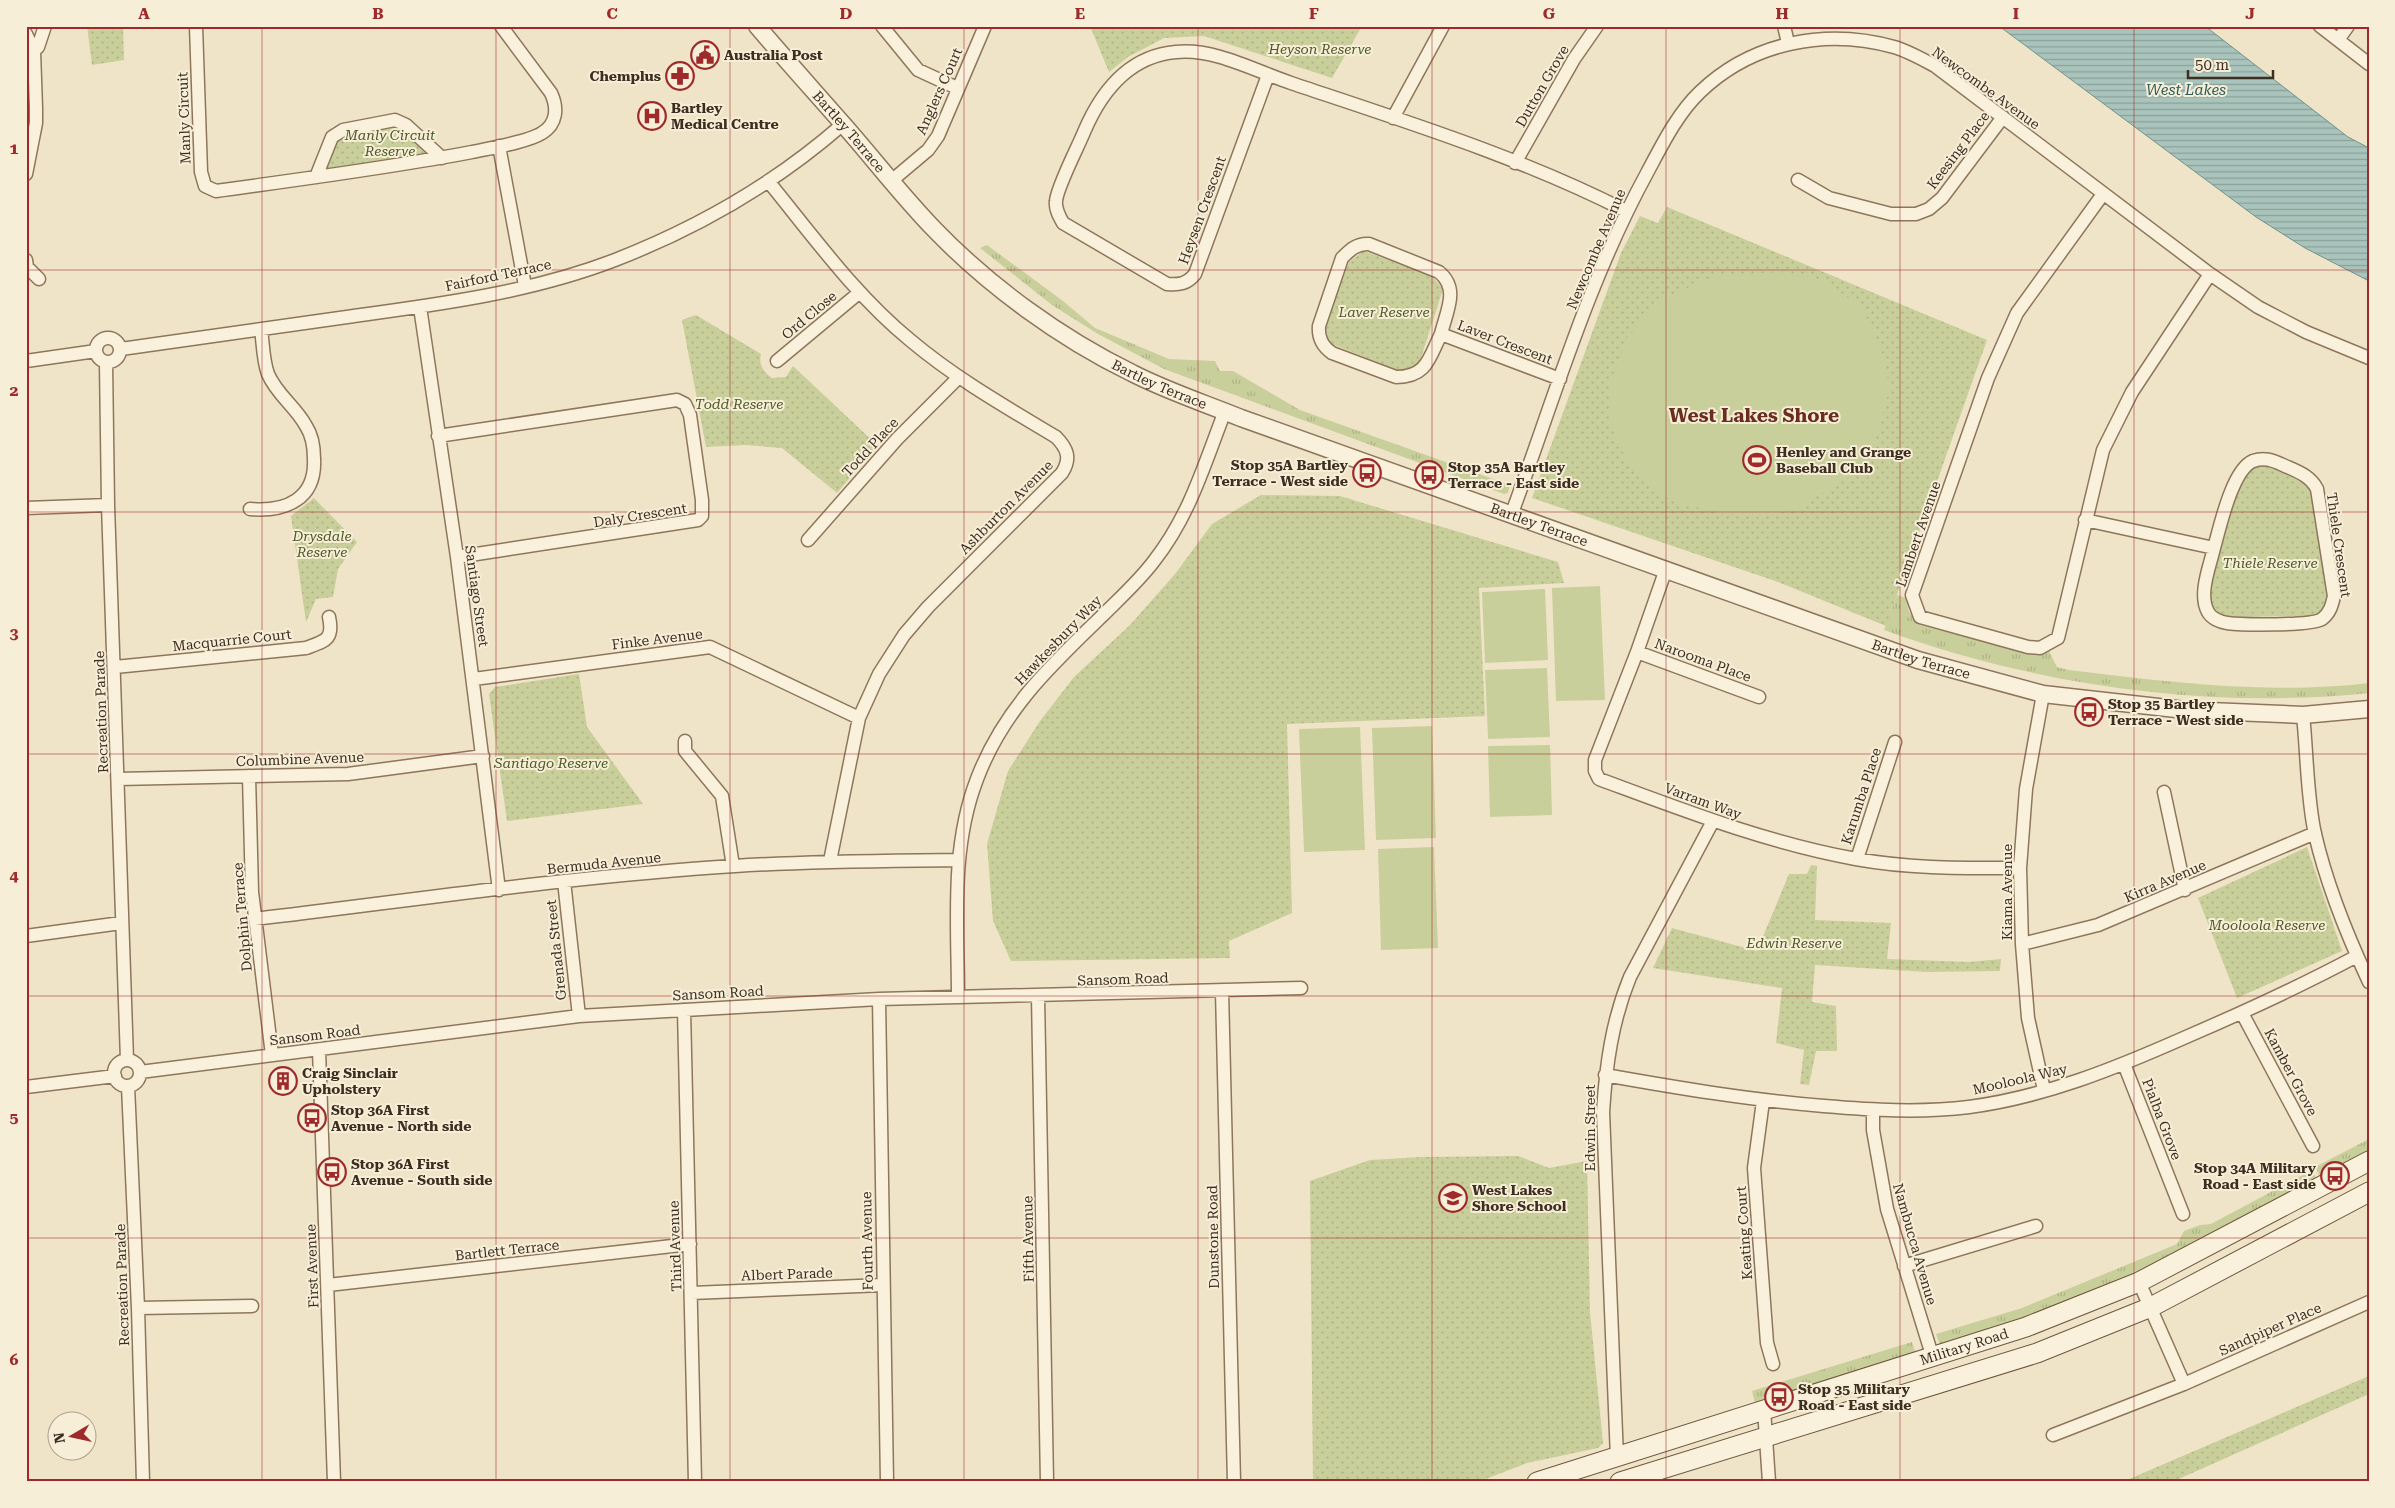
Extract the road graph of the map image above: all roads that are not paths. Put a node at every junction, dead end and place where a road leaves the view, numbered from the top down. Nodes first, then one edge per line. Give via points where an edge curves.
1 (45, 26) edge
2 (196, 26) edge
3 (501, 26) edge
4 (757, 26) edge
5 (882, 26) edge
6 (985, 26) edge
7 (1443, 26) edge
8 (1596, 26) edge
9 (1784, 26) edge
10 (2320, 26) edge
11 (2348, 26) edge
12 (26, 34) edge
13 (2338, 40) junction
14 (1788, 43) junction
15 (34, 51) junction
16 (2369, 64) edge
17 (1268, 75) junction
18 (957, 88) junction
19 (2003, 117) junction
20 (1394, 118) junction
21 (843, 124) junction
22 (499, 146) junction
23 (442, 158) junction
24 (1515, 163) junction
25 (26, 174) edge
26 (316, 176) junction
27 (1798, 180) dead end
28 (768, 181) junction
29 (890, 182) junction
30 (2103, 194) junction
31 (1626, 211) junction
32 (26, 260) edge
33 (2210, 274) junction
34 (39, 279) dead end
35 (525, 286) junction
36 (860, 292) junction
37 (420, 306) junction
38 (261, 329) junction
39 (1441, 334) junction
40 (121, 349) junction
41 (96, 351) junction
42 (2369, 358) edge
43 (26, 361) edge
44 (777, 361) dead end
45 (106, 363) junction
46 (958, 378) junction
47 (1560, 379) junction
48 (1225, 411) junction
49 (438, 436) junction
50 (108, 505) junction
51 (26, 508) edge
52 (250, 509) dead end
53 (1512, 513) junction
54 (2085, 520) junction
55 (808, 540) dead end
56 (2214, 548) junction
57 (457, 557) junction
58 (1666, 569) junction
59 (329, 617) dead end
60 (1637, 652) junction
61 (115, 667) junction
62 (474, 679) junction
63 (2043, 694) junction
64 (1759, 696) dead end
65 (2369, 709) edge
66 (2304, 715) junction
67 (858, 718) junction
68 (685, 741) dead end
69 (1895, 742) dead end
70 (483, 756) junction
71 (249, 776) junction
72 (118, 779) junction
73 (2164, 792) dead end
74 (1712, 821) junction
75 (2315, 833) junction
76 (958, 860) junction
77 (1857, 860) junction
78 (830, 861) junction
79 (733, 866) junction
80 (2020, 868) junction
81 (564, 881) junction
82 (499, 890) junction
83 (2185, 890) junction
84 (255, 919) junction
85 (121, 923) junction
86 (26, 936) edge
87 (2022, 944) junction
88 (2357, 956) junction
89 (2369, 982) edge
90 (1301, 988) dead end
91 (1222, 991) junction
92 (958, 996) junction
93 (1038, 996) junction
94 (879, 999) junction
95 (684, 1010) junction
96 (2242, 1013) junction
97 (579, 1016) junction
98 (319, 1050) junction
99 (272, 1055) junction
100 (127, 1060) junction
101 (2124, 1064) junction
102 (140, 1072) junction
103 (1605, 1075) junction
104 (115, 1076) junction
105 (128, 1086) junction
106 (26, 1087) edge
107 (2044, 1090) junction
108 (1763, 1101) junction
109 (1873, 1110) junction
110 (2314, 1146) dead end
111 (2369, 1161) edge
112 (2369, 1192) edge
113 (2183, 1214) dead end
114 (2036, 1226) dead end
115 (690, 1244) junction
116 (1904, 1266) junction
117 (2139, 1282) junction
118 (883, 1285) junction
119 (328, 1286) junction
120 (692, 1293) junction
121 (2369, 1302) edge
122 (252, 1306) dead end
123 (2151, 1307) junction
124 (138, 1308) junction
125 (1932, 1355) junction
126 (1773, 1364) dead end
127 (2184, 1384) junction
128 (1764, 1409) junction
129 (2053, 1436) dead end
130 (1767, 1437) junction
131 (1617, 1458) junction
132 (143, 1482) edge
133 (334, 1482) edge
134 (694, 1482) edge
135 (887, 1482) edge
136 (1047, 1482) edge
137 (1234, 1482) edge
138 (1538, 1482) edge
139 (1620, 1482) edge
140 (1770, 1482) edge

1 - 15 street
2 - 26 street, Manly Circuit via 200,172 205,186 216,191
3 - 22 street, Manly Circuit via 551,93 556,104 556,116 541,134
4 - 21 street, Bartley Terrace
5 - 18 street via 918,70
6 - 18 street, Anglers Court
7 - 20 street
8 - 24 street, Dutton Grove
9 - 14 street
10 - 13 street
11 - 13 street
12 - 15 street
13 - 16 street
14 - 19 street, Newcombe Avenue via 1830,38 1895,48 1935,66
14 - 31 street, Newcombe Avenue via 1751,57 1700,92 1668,134
15 - 25 street via 36,123
17 - 17 street, Heysen Crescent via 1209,54 1192,52 1159,55 1122,74 1095,106 1057,197 1058,213 1063,222 1167,284 1177,285 1191,279
17 - 20 street, Heysen Crescent
18 - 29 street, Anglers Court via 938,136 928,150
19 - 27 street, Keesing Place via 1942,198 1929,209 1916,214 1891,214 1829,198
19 - 30 street, Newcombe Avenue
20 - 24 street, Heysen Crescent
21 - 28 street, Fairford Terrace
21 - 29 street, Bartley Terrace
22 - 23 street, Manly Circuit
22 - 35 street
23 - 26 street, Manly Circuit
23 - 26 street via 406,125 396,120 343,130 332,138
24 - 31 street, Heysen Crescent via 1574,184
28 - 35 street, Fairford Terrace via 694,224 614,260
28 - 36 street, Ashburton Avenue
29 - 48 street, Bartley Terrace via 982,273 1047,322 1132,373
30 - 33 street, Newcombe Avenue
30 - 54 street, Lambert Avenue via 2018,313 1988,378 1912,595 1920,618 2028,647 2040,648 2049,644 2058,638
31 - 47 street, Newcombe Avenue
32 - 34 street via 27,268
33 - 42 street, Newcombe Avenue via 2306,332
33 - 54 street, Lambert Avenue via 2132,392 2103,450
35 - 37 street, Fairford Terrace
36 - 44 street, Ord Close
36 - 46 street, Ashburton Avenue via 908,339
37 - 38 street, Fairford Terrace
37 - 49 street, Santiago Street
38 - 40 street, Fairford Terrace
38 - 52 street via 267,372 276,390 307,426 314,453 314,474 312,485 288,505 266,510
39 - 39 street, Laver Crescent via 1452,297 1446,277 1369,244 1350,250 1342,258 1319,326 1318,333 1324,347 1396,377 1406,377 1424,368
39 - 47 street, Laver Crescent
40 - 41 street via 115,340 107,338 98,343
40 - 45 street via 117,360
41 - 43 street
41 - 45 street
45 - 50 street, Recreation Parade
46 - 55 street, Todd Place via 897,439
46 - 67 street, Ashburton Avenue via 1056,437 1064,445 1068,464 904,635 879,674
47 - 53 street, Newcombe Avenue
48 - 53 street, Bartley Terrace
48 - 76 street, Hawkesbury Way via 1189,507 1171,538 1127,591 1044,672 998,733 977,780
49 - 57 street, Santiago Street
49 - 57 street, Daly Crescent via 677,400 685,404 690,415 702,500 702,516 698,520
50 - 51 street
50 - 61 street, Recreation Parade
53 - 58 street, Bartley Terrace
54 - 56 street
56 - 56 street, Thiele Crescent via 2238,477 2252,461 2272,460 2307,476 2317,489 2334,596 2328,613 2315,622 2256,624 2217,620 2209,614 2204,594
57 - 62 street, Santiago Street
58 - 60 street, Varram Way
58 - 63 street, Bartley Terrace via 1918,660
59 - 61 street, Macquarrie Court via 330,636 306,648
60 - 64 street, Narooma Place
60 - 74 street, Varram Way via 1595,760 1595,771 1599,778
61 - 72 street, Recreation Parade
62 - 67 street, Finke Avenue via 710,647
62 - 70 street, Santiago Street
63 - 66 street, Bartley Terrace via 2185,710
63 - 80 street, Kiama Avenue via 2026,789
65 - 66 street, Bartley Terrace
66 - 75 street
67 - 78 street, Ashburton Avenue
68 - 79 street via 686,750 722,796
69 - 77 street, Karumba Place
70 - 71 street, Columbine Avenue via 348,774
70 - 82 street, Santiago Street
71 - 72 street, Columbine Avenue
71 - 84 street, Dolphin Terrace
72 - 85 street, Recreation Parade
73 - 83 street
74 - 77 street, Varram Way
74 - 103 street, Edwin Street via 1630,977 1612,1030
75 - 83 street, Kirra Avenue
75 - 88 street
76 - 78 street, Bermuda Avenue
76 - 92 street, Hawkesbury Way
77 - 80 street, Varram Way via 1926,868
78 - 79 street, Bermuda Avenue
79 - 81 street, Bermuda Avenue
80 - 87 street, Kiama Avenue
81 - 82 street, Bermuda Avenue
81 - 97 street, Grenada Street
82 - 84 street, Bermuda Avenue
83 - 87 street, Kirra Avenue via 2098,925
84 - 99 street, Dolphin Terrace
85 - 86 street
85 - 100 street, Recreation Parade
87 - 107 street, Kiama Avenue via 2028,1018
88 - 89 street
88 - 96 street, Mooloola Way
90 - 91 street, Sansom Road
91 - 93 street, Sansom Road
91 - 137 street, Dunstone Road
92 - 93 street, Sansom Road
92 - 94 street, Sansom Road
93 - 136 street, Fifth Avenue
94 - 95 street, Sansom Road
94 - 118 street, Fourth Avenue
95 - 97 street, Sansom Road
95 - 115 street, Third Avenue
96 - 101 street, Mooloola Way
96 - 110 street, Kamber Grove
97 - 98 street, Sansom Road
98 - 99 street, Sansom Road
98 - 119 street, First Avenue
99 - 102 street, Sansom Road
100 - 102 street via 137,1065
100 - 104 street via 116,1067
101 - 107 street, Mooloola Way
101 - 113 street, Pialba Grove
102 - 105 street via 137,1082
103 - 108 street, Mooloola Way
103 - 131 street, Edwin Street via 1603,1112
104 - 105 street via 119,1084
104 - 106 street
105 - 124 street, Recreation Parade
107 - 109 street, Mooloola Way via 1969,1107
108 - 109 street, Mooloola Way
108 - 126 street, Keating Court via 1754,1168 1767,1343
109 - 116 street, Nambucca Avenue via 1873,1130 1887,1208
111 - 117 main road, Military Road
112 - 123 main road, Military Road
114 - 116 street
115 - 119 street, Bartlett Terrace
115 - 120 street, Third Avenue
116 - 125 street, Nambucca Avenue
117 - 123 street
117 - 125 main road, Military Road via 2026,1327
118 - 120 street, Albert Parade
118 - 135 street, Fourth Avenue
119 - 133 street, First Avenue
120 - 134 street, Third Avenue
121 - 127 street, Sandpiper Place
122 - 124 street
123 - 127 street
123 - 130 main road, Military Road via 2037,1353
124 - 132 street, Recreation Parade
125 - 128 main road, Military Road
127 - 129 street, Sandpiper Place
128 - 130 street
128 - 131 main road, Military Road
130 - 139 main road, Military Road
130 - 140 street
131 - 138 main road, Military Road

